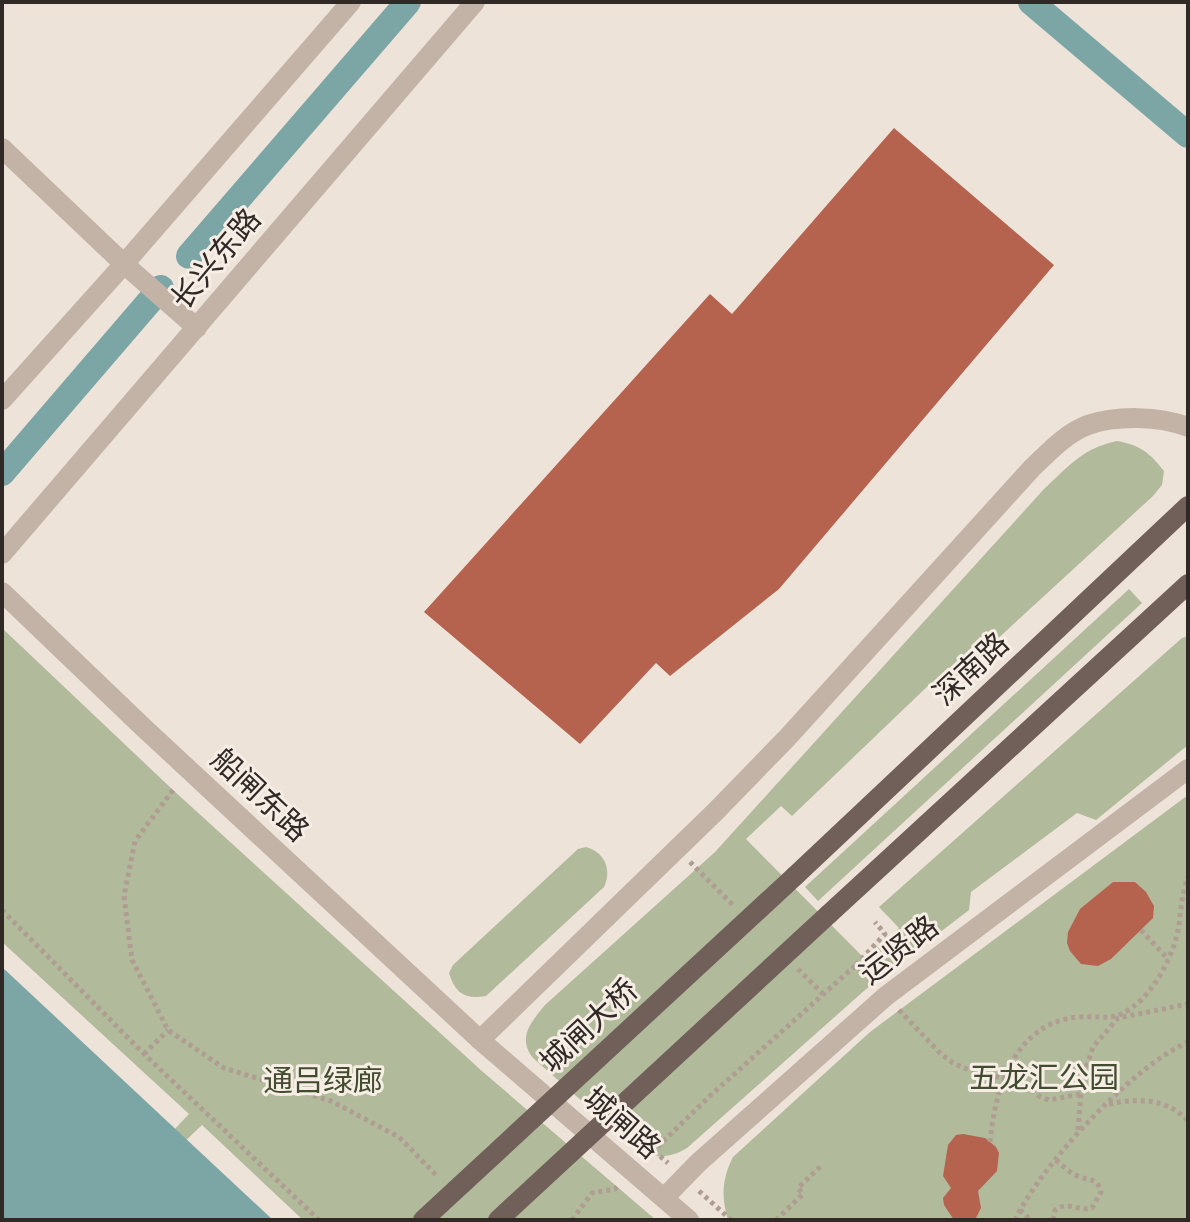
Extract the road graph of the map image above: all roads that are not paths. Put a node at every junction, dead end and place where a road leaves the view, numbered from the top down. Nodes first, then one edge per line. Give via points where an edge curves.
1 (351, 2) edge
2 (475, 2) edge
3 (2, 148) edge
4 (124, 264) junction
5 (197, 328) junction
6 (2, 400) edge
7 (1188, 427) edge
8 (1188, 506) edge
9 (2, 554) edge
10 (1188, 584) edge
11 (2, 592) edge
12 (1188, 769) edge
13 (795, 876) joint
14 (480, 1040) junction
15 (664, 1198) junction
16 (423, 1220) edge
17 (498, 1220) edge
18 (689, 1220) edge

1 - 4 street
2 - 5 street, 长兴东路
3 - 4 street
4 - 5 street
4 - 6 street
5 - 9 street, 长兴东路
7 - 14 street via 1120,419 1086,426 1057,444 727,801
8 - 13 main road, 深南路
10 - 17 main road, bridge
11 - 14 street, 船闸东路
12 - 15 street, 运贤路 via 886,996
13 - 16 main road, 城闸大桥, bridge
14 - 15 street, 城闸路
15 - 18 street, 城闸路

